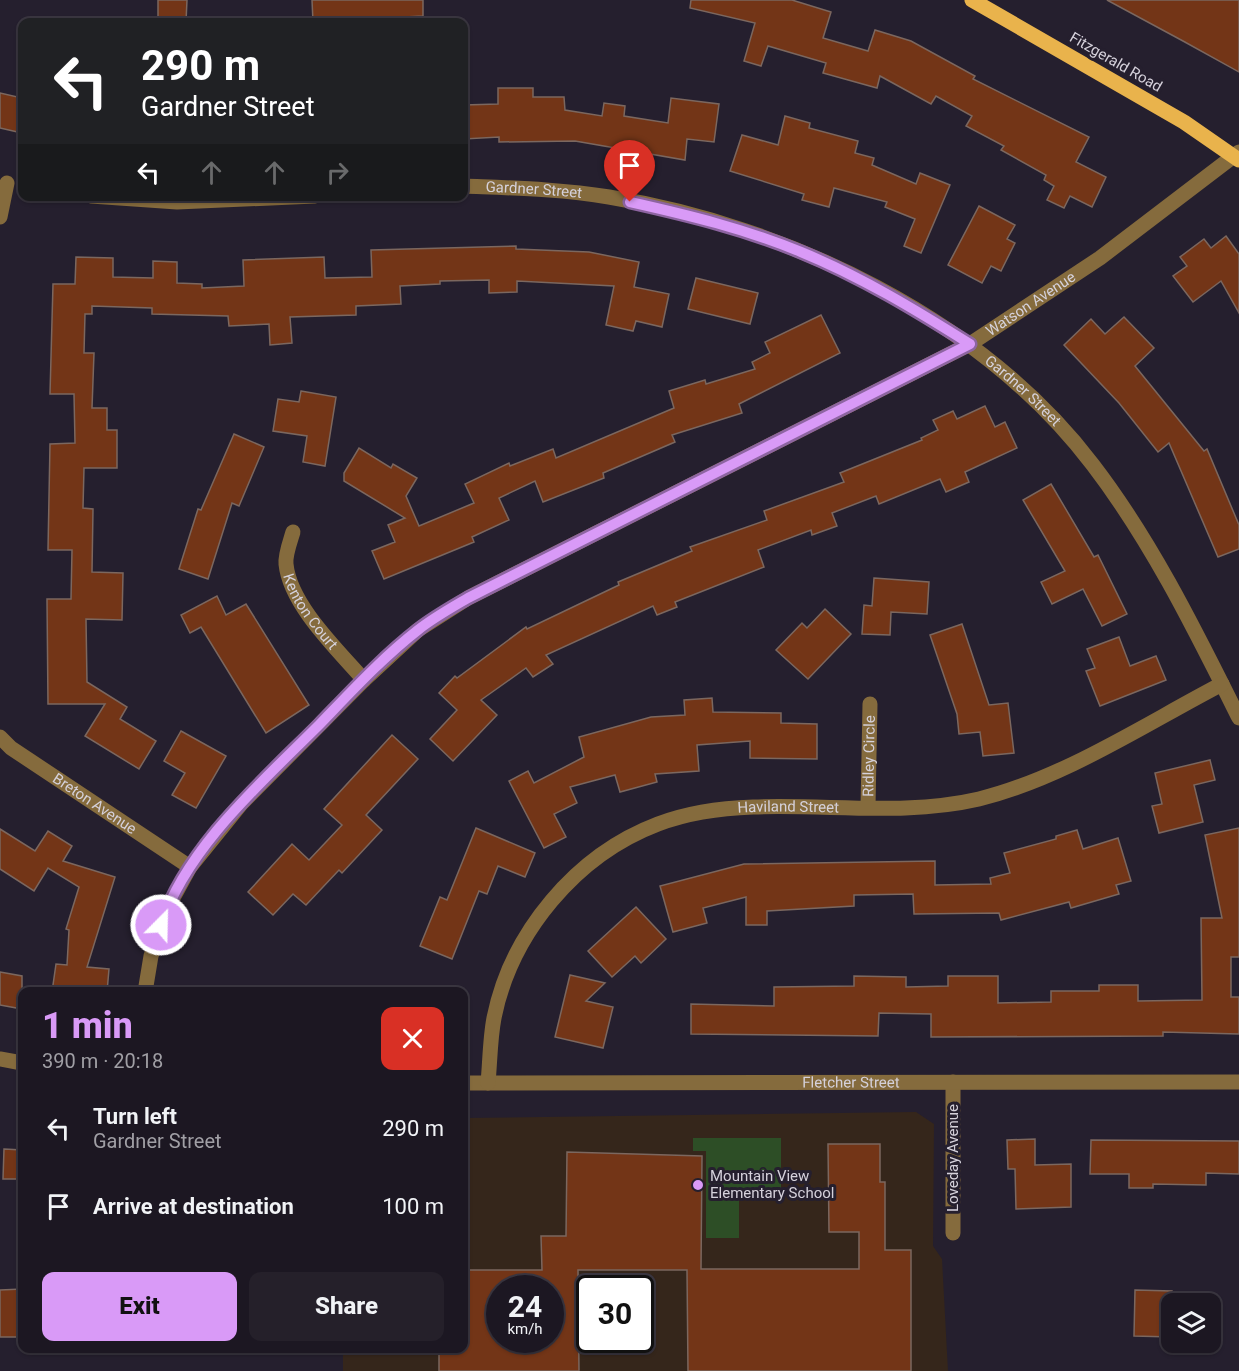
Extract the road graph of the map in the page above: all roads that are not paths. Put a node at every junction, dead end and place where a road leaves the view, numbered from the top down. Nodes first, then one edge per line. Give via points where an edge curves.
1 (972, 0) edge
2 (1238, 156) edge
3 (3, 182) edge
4 (18, 185) edge
5 (468, 186) edge
6 (163, 201) edge
7 (200, 201) edge
8 (0, 217) edge
9 (970, 344) junction
10 (292, 532) dead end
11 (364, 680) junction
12 (1222, 684) junction
13 (870, 704) dead end
14 (1239, 718) edge
15 (0, 737) edge
16 (868, 807) junction
17 (190, 867) junction
18 (146, 987) edge
19 (0, 1059) edge
20 (18, 1062) edge
21 (953, 1082) junction
22 (1239, 1082) edge
23 (468, 1083) edge
24 (488, 1083) junction
25 (953, 1233) dead end

1 - 2 main road, Fitzgerald Road
2 - 9 street, Watson Avenue via 1100,258
3 - 4 street
3 - 8 street
5 - 9 street, Gardner Street via 533,188 610,197 711,220 802,252 906,304
6 - 7 street
9 - 11 street, Watson Avenue via 468,598 418,630
9 - 12 street, Gardner Street via 1047,414 1093,465 1143,538
10 - 11 street, Kenton Court via 286,563 293,590 322,632
11 - 17 street, Watson Avenue via 241,804
12 - 14 street, Gardner Street
12 - 16 street, Haviland Street via 1032,782 979,799 924,807
13 - 16 street, Ridley Circle
15 - 17 street, Breton Avenue
16 - 24 street, Haviland Street via 712,811 657,824 601,855 553,898 515,956 494,1018
17 - 18 street, Watson Avenue via 166,909
19 - 20 street
21 - 22 street, Fletcher Street
21 - 24 street, Fletcher Street
21 - 25 street, Loveday Avenue
23 - 24 street, Fletcher Street

